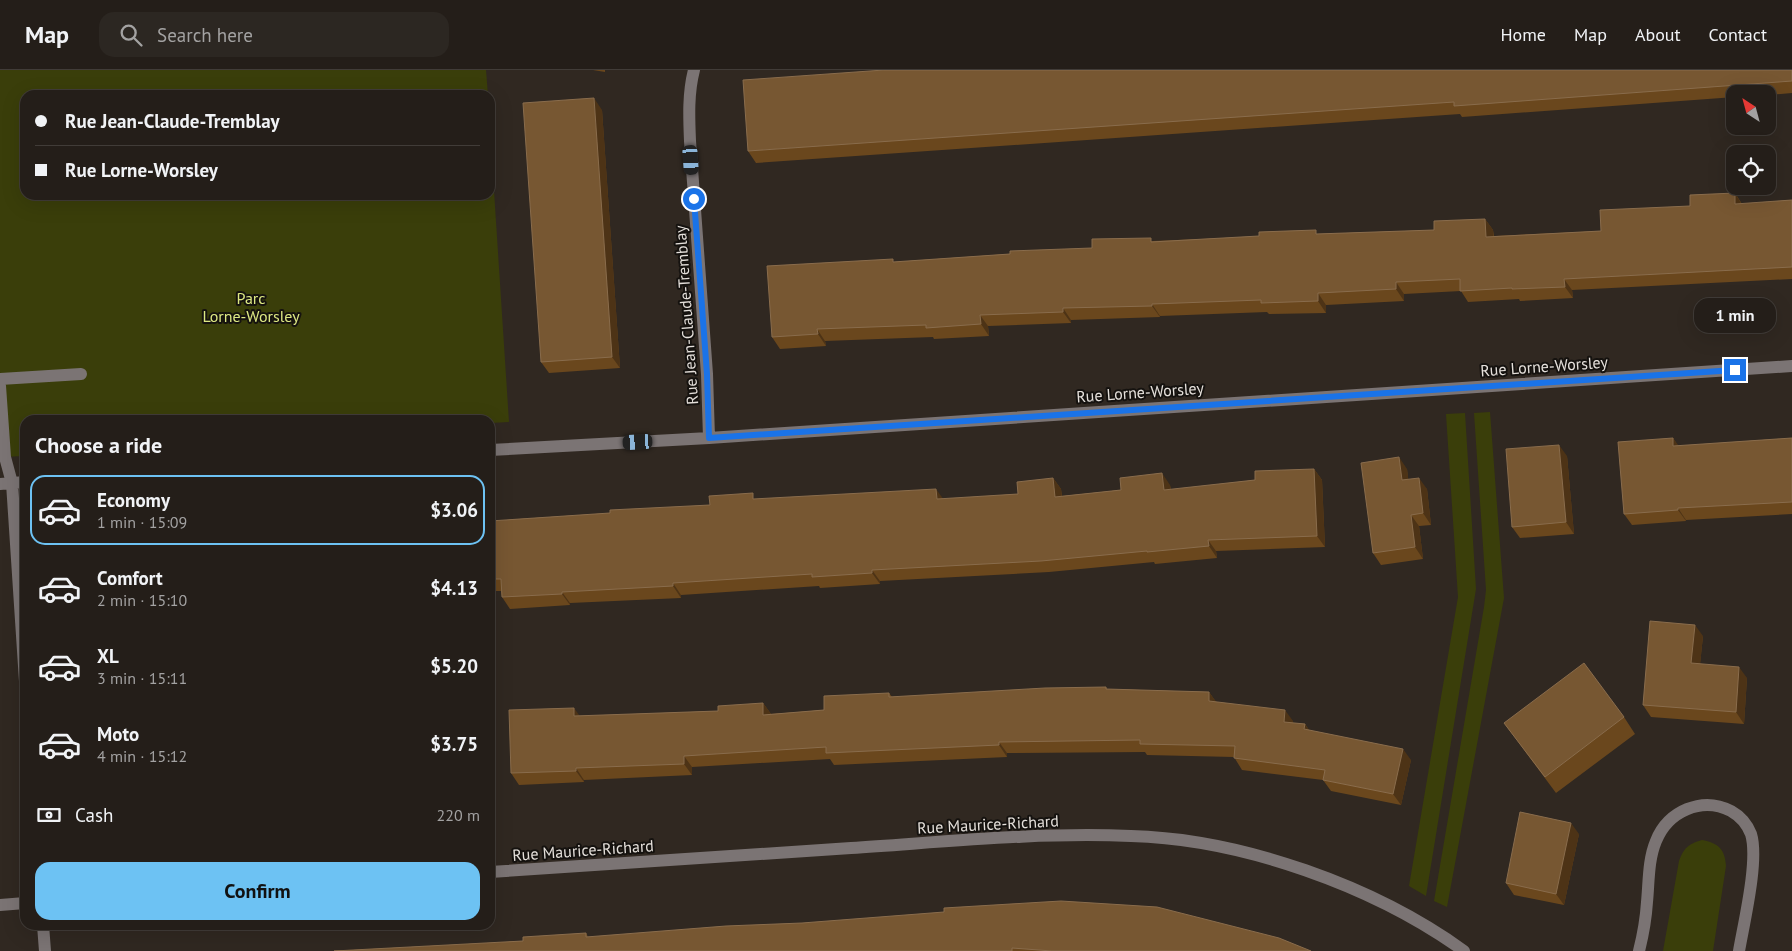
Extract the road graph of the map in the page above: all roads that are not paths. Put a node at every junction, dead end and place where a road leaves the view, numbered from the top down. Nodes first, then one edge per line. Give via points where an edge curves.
1 (694, 70) edge
2 (1792, 366) edge
3 (81, 374) dead end
4 (0, 380) edge
5 (0, 386) edge
6 (709, 438) junction
7 (495, 450) edge
8 (20, 482) edge
9 (6, 483) edge
10 (20, 629) edge
11 (495, 872) edge
12 (20, 903) edge
13 (0, 905) edge
14 (43, 930) edge
15 (45, 951) edge
16 (1464, 951) edge
17 (1639, 951) edge
18 (1739, 951) edge

1 - 6 street, Rue Jean-Claude-Tremblay via 689,105 690,141
2 - 6 street, Rue Lorne-Worsley
3 - 4 street
5 - 9 street
6 - 7 street, Rue Lorne-Worsley
8 - 9 street
9 - 10 street
11 - 16 street, Rue Maurice-Richard via 983,840 1134,836 1226,848 1298,868 1383,902
12 - 13 street
14 - 15 street
17 - 18 street via 1656,842 1663,828 1675,816 1704,804 1720,806 1745,822 1754,849

